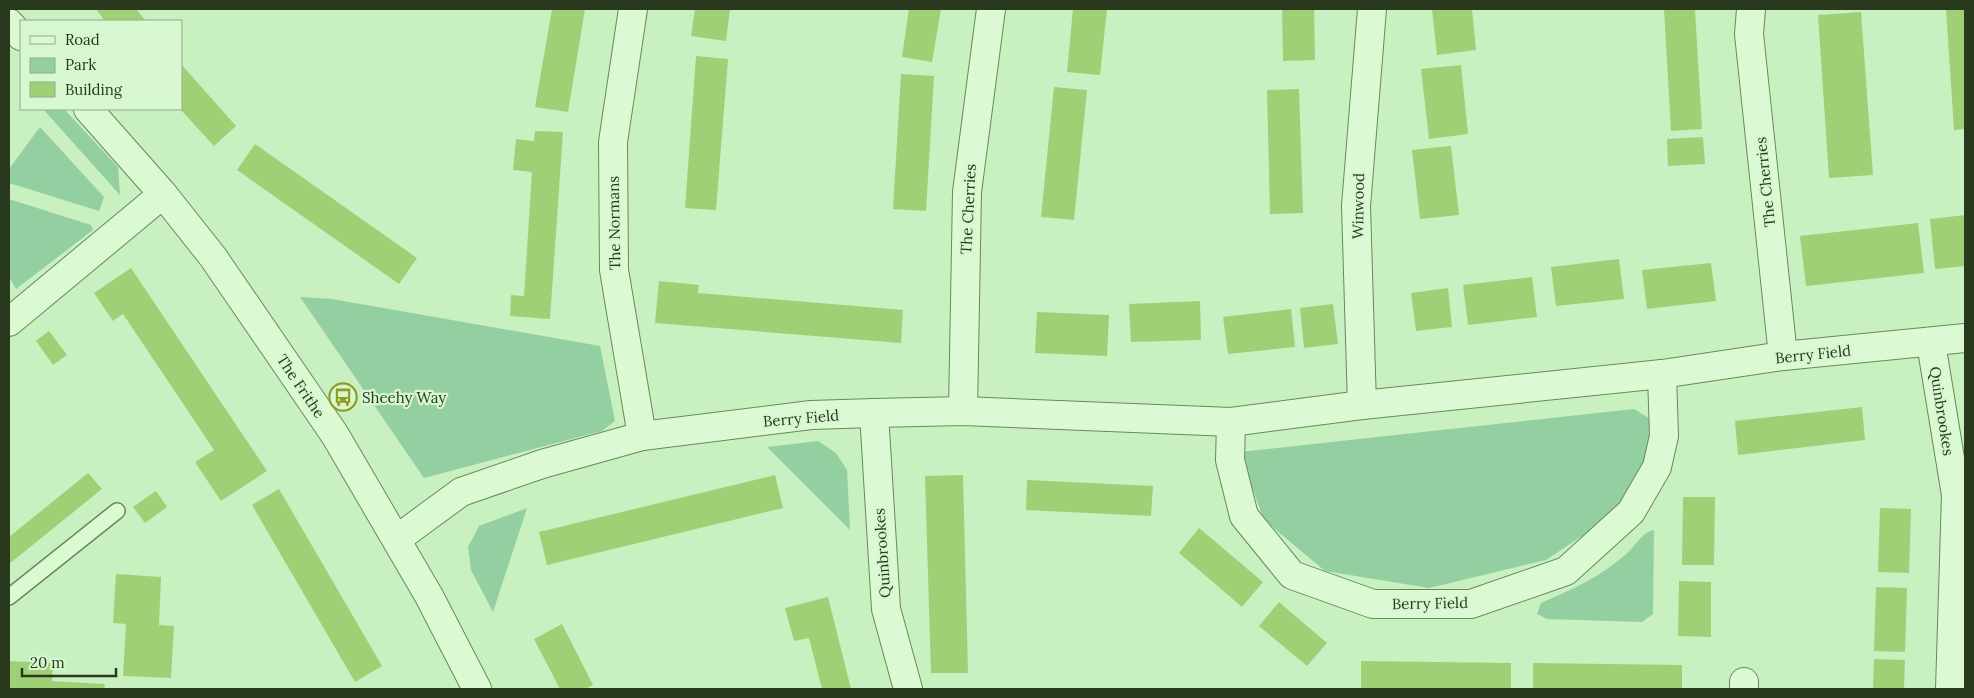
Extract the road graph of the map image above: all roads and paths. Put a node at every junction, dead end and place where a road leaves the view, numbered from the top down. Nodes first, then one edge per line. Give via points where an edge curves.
1 (633, 9) edge
2 (991, 9) edge
3 (1372, 9) edge
4 (1750, 9) edge
5 (9, 23) edge
6 (20, 35) edge
7 (89, 110) edge
8 (163, 194) junction
9 (9, 322) edge
10 (1965, 338) edge
11 (1931, 343) junction
12 (1783, 356) junction
13 (1662, 374) junction
14 (1362, 405) junction
15 (963, 411) junction
16 (874, 413) junction
17 (1230, 422) junction
18 (642, 436) junction
19 (117, 511) dead end
20 (397, 539) junction
21 (9, 597) edge
22 (477, 689) edge
23 (908, 689) edge
24 (1950, 689) edge

1 - 18 street, The Normans via 613,142 614,270
2 - 15 street, The Cherries via 967,192
3 - 14 street, Winwood via 1356,206
4 - 12 street, The Cherries via 1749,34
5 - 6 street
7 - 8 street, The Frithe
8 - 9 street
8 - 20 street, The Frithe via 214,258 335,435
10 - 11 street, Berry Field
11 - 12 street, Berry Field
11 - 24 street, Quinbrookes via 1956,495
12 - 13 street, Berry Field
13 - 14 street, Berry Field
13 - 17 street, Berry Field via 1664,436 1659,459 1631,512 1566,570 1471,604 1373,604 1292,574 1244,516 1230,460
14 - 17 street, Berry Field
15 - 16 street, Berry Field
15 - 17 street, Berry Field
16 - 18 street, Berry Field via 811,415
16 - 23 street, Quinbrookes via 886,609
18 - 20 street, Berry Field via 542,464 461,492
19 - 21 lane
20 - 22 street, The Frithe

